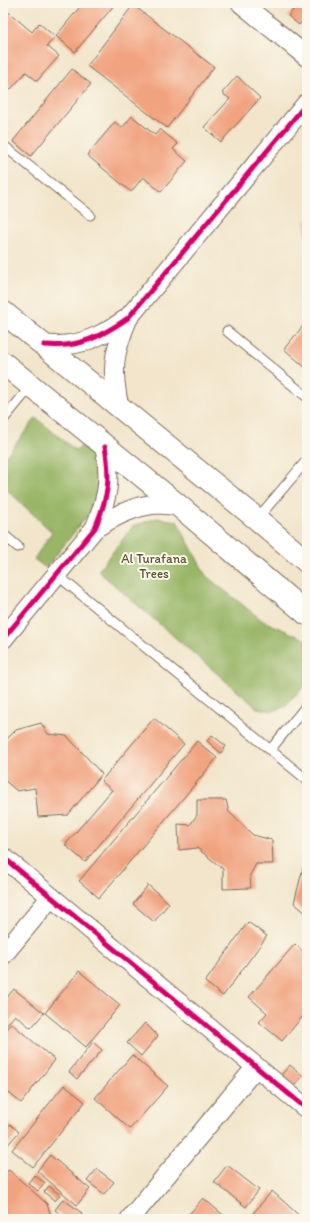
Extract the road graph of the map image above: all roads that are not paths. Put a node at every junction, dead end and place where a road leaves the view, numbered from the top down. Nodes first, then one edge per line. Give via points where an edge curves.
1 (241, 3) edge
2 (307, 57) edge
3 (307, 103) edge
4 (3, 145) edge
5 (90, 215) dead end
6 (3, 312) edge
7 (128, 318) junction
8 (11, 325) edge
9 (227, 331) dead end
10 (44, 345) junction
11 (3, 363) edge
12 (31, 386) junction
13 (307, 397) edge
14 (118, 407) junction
15 (3, 420) edge
16 (105, 447) junction
17 (307, 460) edge
18 (178, 506) junction
19 (257, 519) junction
20 (94, 528) junction
21 (3, 534) edge
22 (18, 547) dead end
23 (307, 562) edge
24 (56, 574) junction
25 (307, 614) edge
26 (3, 639) edge
27 (307, 705) edge
28 (270, 750) junction
29 (307, 780) edge
30 (3, 857) edge
31 (51, 897) junction
32 (3, 955) edge
33 (256, 1067) junction
34 (307, 1109) edge
35 (130, 1219) edge

1 - 2 street
3 - 7 street
4 - 5 lane
6 - 8 main road
7 - 10 street via 109,331 88,340 66,345
7 - 14 street via 119,339 114,362
8 - 10 main road
9 - 13 lane
10 - 14 main road
11 - 12 main road
12 - 15 lane
12 - 16 main road
14 - 19 main road
16 - 18 main road
16 - 20 street via 109,467 108,488
17 - 19 lane
18 - 20 street via 157,504 134,508
18 - 25 main road
19 - 23 main road
20 - 24 street
21 - 22 lane
24 - 26 street
24 - 28 lane
27 - 28 lane
28 - 29 lane
30 - 31 street
31 - 32 street
31 - 33 street
33 - 34 street
33 - 35 street

